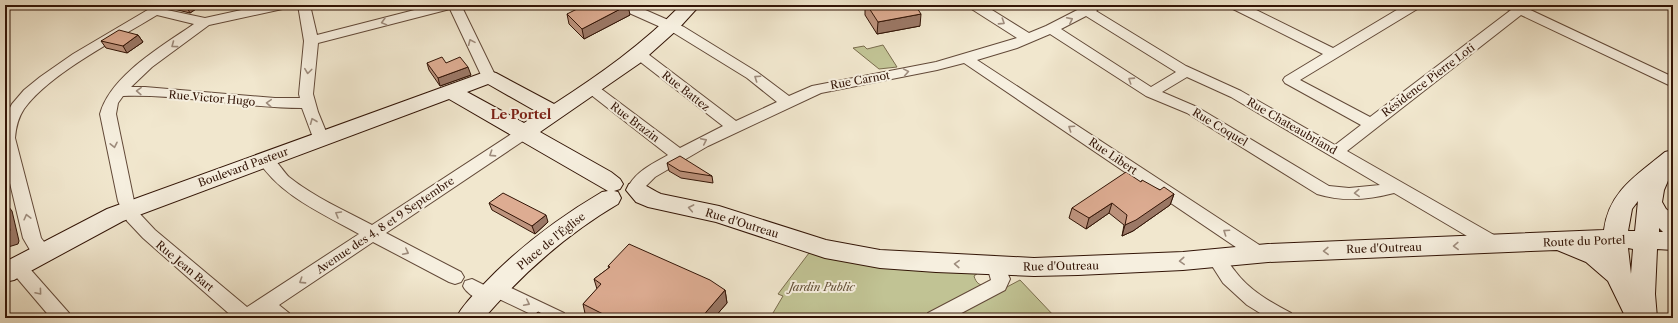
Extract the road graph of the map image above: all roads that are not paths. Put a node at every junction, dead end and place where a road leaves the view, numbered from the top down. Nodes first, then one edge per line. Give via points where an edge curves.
1 (282, 5) edge
2 (304, 5) edge
3 (449, 5) edge
4 (455, 5) edge
5 (623, 5) edge
6 (691, 5) edge
7 (975, 5) edge
8 (1414, 5) edge
9 (1236, 6) edge
10 (160, 8) edge
11 (1092, 8) edge
12 (1515, 8) edge
13 (205, 22) junction
14 (671, 26) junction
15 (1051, 29) junction
16 (1028, 39) junction
17 (311, 41) junction
18 (639, 54) junction
19 (1333, 54) junction
20 (967, 59) junction
21 (1186, 72) junction
22 (489, 77) junction
23 (1673, 83) edge
24 (591, 88) junction
25 (450, 91) junction
26 (117, 92) junction
27 (1151, 93) junction
28 (788, 102) junction
29 (308, 103) junction
30 (554, 113) junction
31 (1372, 124) junction
32 (734, 127) junction
33 (524, 133) junction
34 (321, 139) junction
35 (1336, 152) junction
36 (679, 155) junction
37 (265, 159) junction
38 (9, 161) edge
39 (1669, 161) edge
40 (1395, 186) junction
41 (637, 188) junction
42 (611, 191) junction
43 (1642, 196) junction
44 (129, 210) junction
45 (372, 234) junction
46 (1662, 236) edge
47 (1547, 242) junction
48 (1495, 244) junction
49 (43, 252) junction
50 (1258, 253) junction
51 (1618, 256) junction
52 (1216, 258) junction
53 (996, 266) junction
54 (11, 270) edge
55 (455, 277) dead end
56 (485, 290) junction
57 (265, 305) junction
58 (1642, 315) edge
59 (62, 318) edge
60 (246, 318) edge
61 (282, 318) edge
62 (469, 318) edge
63 (557, 318) edge
64 (935, 318) edge
65 (1284, 318) edge

1 - 13 street
2 - 17 street
3 -> 17 street
22 -> 4 street
5 - 14 street
6 - 14 street
7 -> 16 street
8 - 19 street
9 - 19 street
10 - 13 street
10 - 38 street via 68,64 27,98 15,112 8,129
15 -> 11 street, Rue Carnot
11 - 21 street, Rue Chateaubriand
12 - 23 street
12 - 31 street, Résidence Pierre Loti
13 -> 26 street via 130,78
14 - 18 street
28 -> 14 street via 752,75
15 - 16 street, Rue Carnot
27 -> 15 street, Rue Coquel
16 - 20 street, Rue Carnot
17 -> 29 street via 306,83
18 - 24 street
18 - 32 street, Rue Battez
19 - 31 street via 1290,80
28 -> 20 street, Rue Carnot via 827,86
50 -> 20 street, Rue Libert
21 - 27 street
21 - 35 street, Rue Chateaubriand via 1236,94
22 - 25 street, Boulevard Pasteur
22 - 30 street
24 - 30 street
24 - 36 street, Rue Brazin
25 - 33 street
25 - 34 street, Boulevard Pasteur
29 -> 26 street, Rue Victor Hugo via 275,103 145,91
26 -> 44 street via 110,102 108,114
40 -> 27 street, Rue Coquel via 1376,192 1328,192 1192,110
28 - 32 street, Rue Carnot
34 -> 29 street
30 - 33 street
31 - 35 street, Résidence Pierre Loti
36 -> 32 street, Rue Carnot
33 - 42 street via 603,177
33 -> 45 street, Avenue des 4, 8 et 9 Septembre
34 - 37 street, Boulevard Pasteur
35 - 40 street, Rue Chateaubriand
36 - 41 street, Rue Carnot via 649,173
37 - 44 street, Boulevard Pasteur
45 -> 37 street via 291,187
49 -> 38 street via 32,238
39 - 43 street
40 - 48 street, Rue Chateaubriand
41 - 42 street via 634,196 618,200
53 -> 41 street, Rue d'Outreau via 901,261 845,254 719,214 656,201 644,196
42 - 56 street, Place de l'Église via 512,273
43 - 46 street via 1658,215
43 - 51 street via 1622,207 1616,227
44 - 49 street, Boulevard Pasteur via 101,221
44 - 60 street, Rue Jean Bart via 149,234
45 -> 55 street
45 -> 57 street, Avenue des 4, 8 et 9 Septembre
46 - 51 street, Route du Portel
46 - 58 street via 1642,294
47 - 48 street, Route du Portel
47 - 51 street, Route du Portel via 1580,240 1602,244
47 - 51 street via 1572,246 1606,262
48 -> 50 street, Rue d'Outreau
49 - 54 street, Boulevard Pasteur
50 - 52 street, Rue d'Outreau
51 - 58 street via 1623,287
52 -> 53 street, Rue d'Outreau via 1078,266
52 - 65 street via 1239,290
53 - 64 street via 1001,280 998,285
54 -> 59 street
56 - 62 street, Place de l'Église
56 -> 63 street
57 - 60 street, Avenue des 4, 8 et 9 Septembre
57 - 61 street

